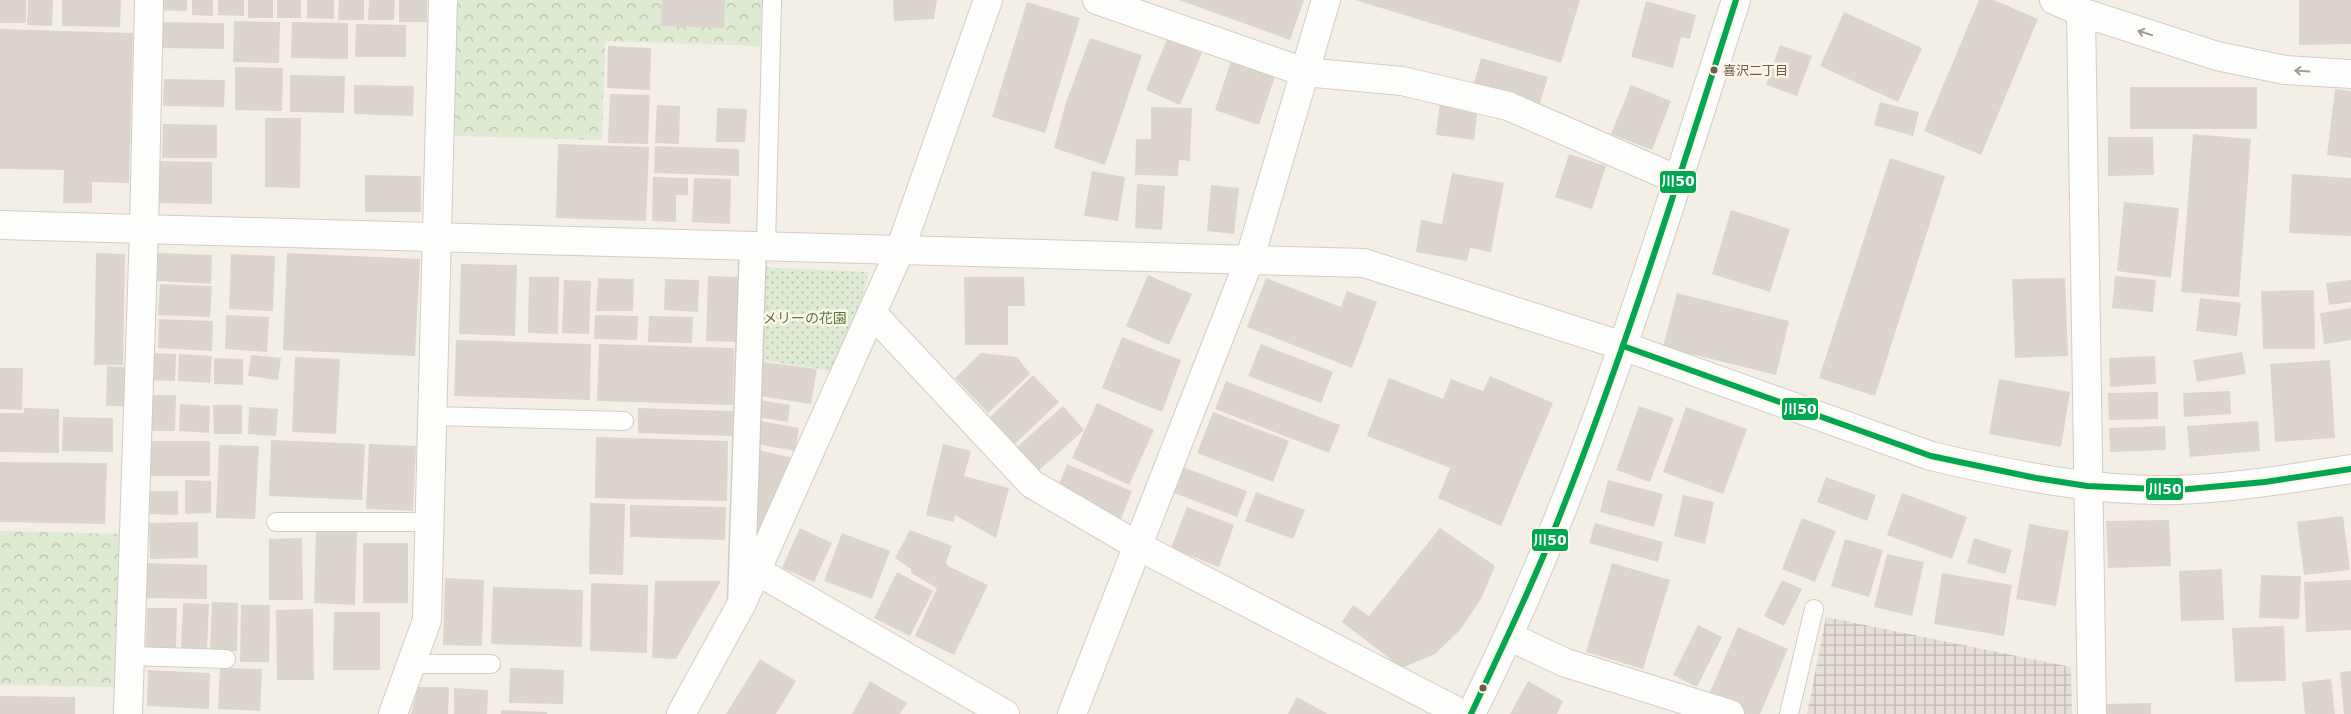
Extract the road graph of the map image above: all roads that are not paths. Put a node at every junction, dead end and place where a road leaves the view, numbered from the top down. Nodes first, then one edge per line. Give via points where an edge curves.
1 (148, 0) edge
2 (443, 0) edge
3 (772, 0) edge
4 (988, 0) edge
5 (1097, 0) edge
6 (1326, 0) edge
7 (1736, 0) edge
8 (2054, 0) edge
9 (2081, 12) junction
10 (1304, 72) junction
11 (2351, 74) edge
12 (1678, 180) junction
13 (0, 225) edge
14 (144, 229) junction
15 (437, 237) junction
16 (760, 246) junction
17 (900, 250) junction
18 (1250, 261) junction
19 (872, 313) junction
20 (1623, 346) junction
21 (432, 416) junction
22 (624, 421) dead end
23 (2351, 469) edge
24 (2087, 486) junction
25 (276, 522) dead end
26 (429, 522) junction
27 (1138, 546) junction
28 (757, 570) junction
29 (741, 606) junction
30 (1814, 609) dead end
31 (1510, 637) junction
32 (130, 656) junction
33 (226, 660) dead end
34 (411, 664) junction
35 (491, 664) dead end
36 (128, 714) edge
37 (393, 714) edge
38 (681, 714) edge
39 (1005, 714) edge
40 (1072, 714) edge
41 (1462, 714) edge
42 (1471, 714) edge
43 (1730, 714) edge
44 (1789, 714) edge
45 (2092, 714) edge

1 - 14 street
2 - 15 street
3 - 16 lane
4 - 17 street
5 - 10 street
6 - 10 street
7 - 12 street
8 - 9 street
11 -> 9 street via 2285,70 2217,56
9 - 24 street
10 - 12 street via 1402,81 1508,106
10 - 18 street
12 - 20 street
13 - 14 street
14 - 15 street
14 - 32 street
15 - 16 street
15 - 21 street
16 - 17 street
16 - 29 street
17 - 18 street
17 - 19 street
18 - 20 street via 1364,263
18 - 27 street
19 - 27 street via 1032,484
19 - 28 street
20 - 24 street via 1931,456
20 - 31 street
21 - 22 lane
21 - 26 street
23 - 24 street via 2265,482 2178,490
24 - 45 street
25 - 26 lane
26 - 34 street via 427,620
27 - 40 street
27 - 41 street
28 - 29 street
28 - 39 street
29 - 38 street
30 - 44 lane
31 - 42 street
31 - 43 street via 1566,663
32 - 33 lane
32 - 36 street
34 - 35 lane
34 - 37 street

